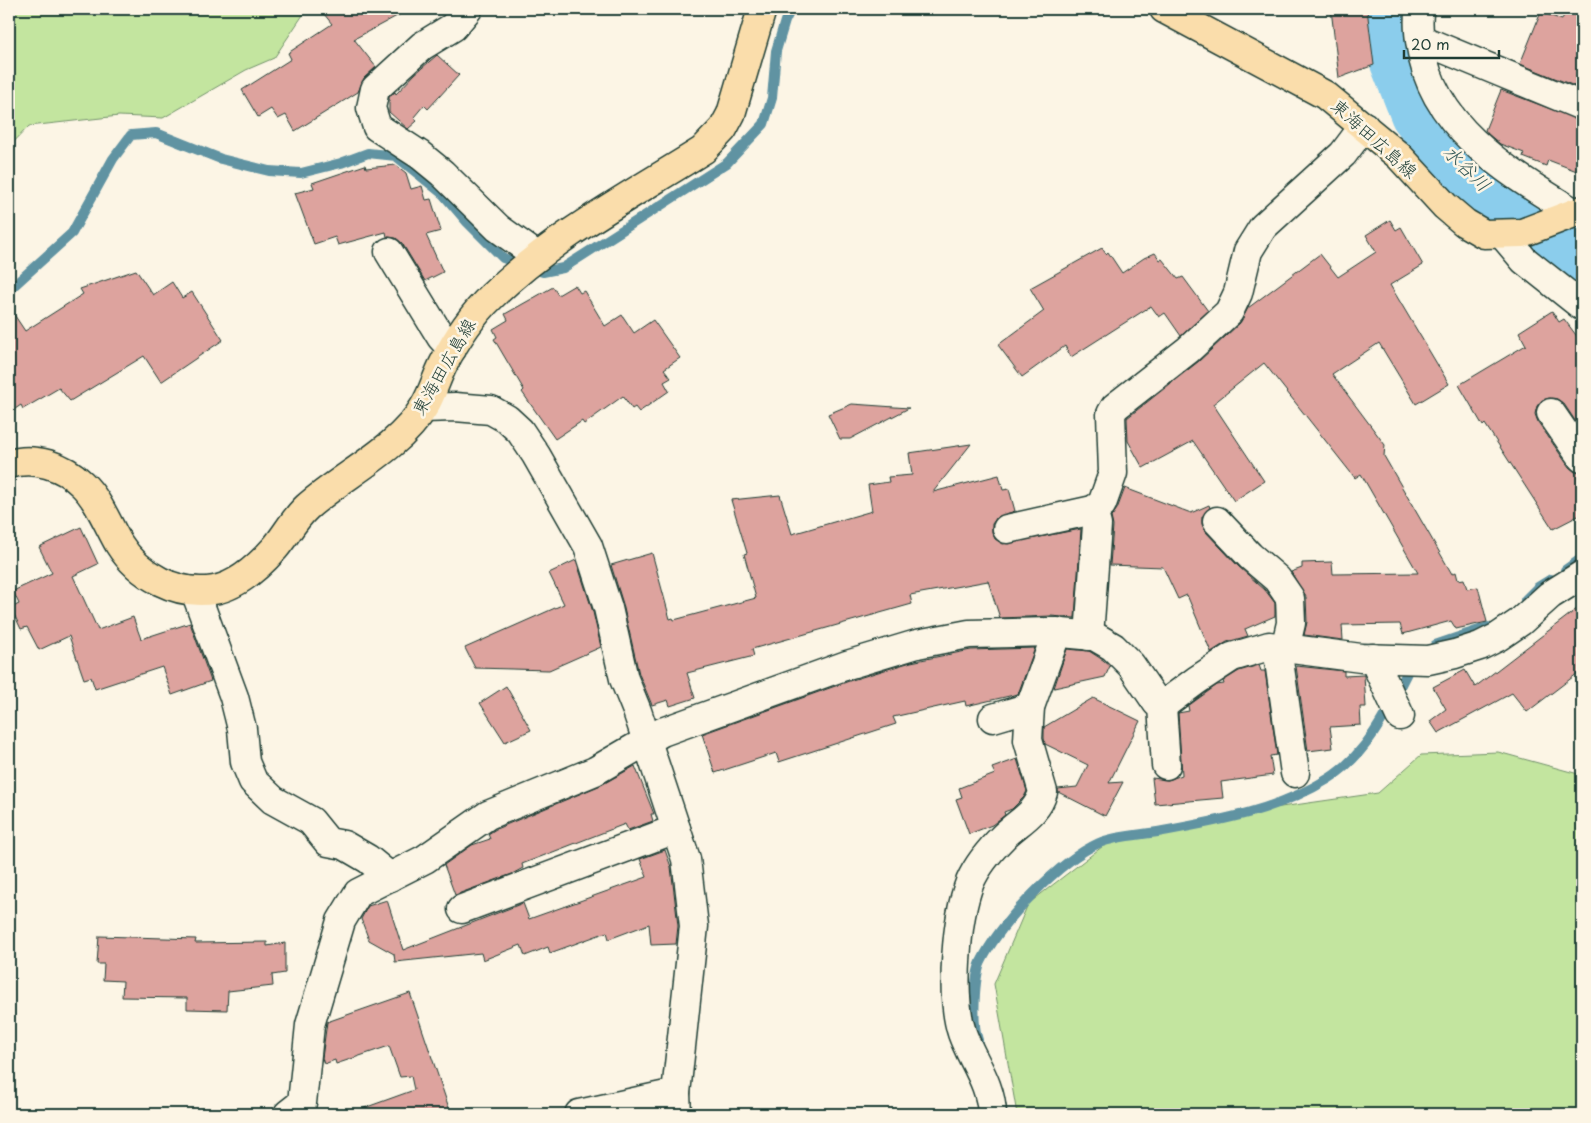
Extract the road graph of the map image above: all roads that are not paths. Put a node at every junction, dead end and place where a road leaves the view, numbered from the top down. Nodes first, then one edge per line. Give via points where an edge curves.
1 (468, 9) edge
2 (762, 9) edge
3 (1164, 9) edge
4 (1420, 9) edge
5 (1420, 39) junction
6 (1582, 106) edge
7 (1364, 126) junction
8 (1574, 212) edge
9 (1512, 234) junction
10 (389, 252) dead end
11 (528, 264) junction
12 (1582, 306) edge
13 (452, 349) junction
14 (424, 408) junction
15 (1551, 413) dead end
16 (1582, 458) edge
17 (9, 464) edge
18 (1093, 510) junction
19 (1217, 521) dead end
20 (1007, 530) dead end
21 (1582, 575) edge
22 (195, 591) junction
23 (1057, 632) junction
24 (1089, 636) junction
25 (1281, 648) junction
26 (1373, 658) junction
27 (1162, 706) junction
28 (1030, 707) junction
29 (1400, 716) dead end
30 (993, 718) dead end
31 (645, 741) junction
32 (1166, 764) dead end
33 (1295, 773) dead end
34 (676, 828) junction
35 (390, 877) junction
36 (462, 910) dead end
37 (676, 1104) edge
38 (301, 1110) edge
39 (579, 1114) edge
40 (992, 1114) edge

1 - 11 street via 453,27 422,46 375,88 372,108 377,127 442,173 498,228
2 - 11 main road, 東海田広島線 via 731,114 713,141 608,207
3 - 7 main road, 東海田広島線 via 1325,95
4 - 5 street
5 - 6 street
5 - 8 street via 1428,76 1457,124 1498,164
7 - 9 main road, 東海田広島線 via 1399,156 1465,223 1484,234
7 - 18 street via 1343,154 1263,227 1248,250 1238,292 1229,312 1188,350 1115,407 1111,414 1112,473 1102,504
8 - 9 main road
9 - 12 street via 1524,260
10 - 13 street via 441,338
11 - 13 main road, 東海田広島線 via 476,312
13 - 14 main road, 東海田広島線
14 - 22 main road, 東海田広島線 via 406,430 304,509 275,548 240,579 216,590
14 - 31 street via 491,410 520,431 536,455 588,546 608,608 624,679
15 - 16 street
17 - 22 main road, 東海田広島線 via 46,463 72,476 84,485 120,546 134,563 170,587
18 - 20 street
18 - 24 street via 1096,525
19 - 25 street via 1277,579 1290,598 1291,623
21 - 26 street via 1550,595 1520,622 1480,646 1428,660
22 - 35 street via 234,697 242,729 245,762 253,781 273,800 311,821 328,842 344,845
23 - 24 street
23 - 28 street
23 - 31 street via 969,634 917,644 847,665
24 - 27 street via 1113,647
25 - 26 street
25 - 27 street via 1269,646 1232,658
25 - 33 street
26 - 29 street
27 - 32 street
28 - 30 street
28 - 40 street via 1028,740 1043,792 1041,800 982,862 971,880 961,908 958,930 956,961 962,1032 984,1077 992,1102
31 - 34 street
31 - 35 street via 595,771 488,815 446,847
34 - 36 street
34 - 37 street via 686,859 694,926
35 - 38 street via 358,893 341,921 310,1025
37 - 39 street

